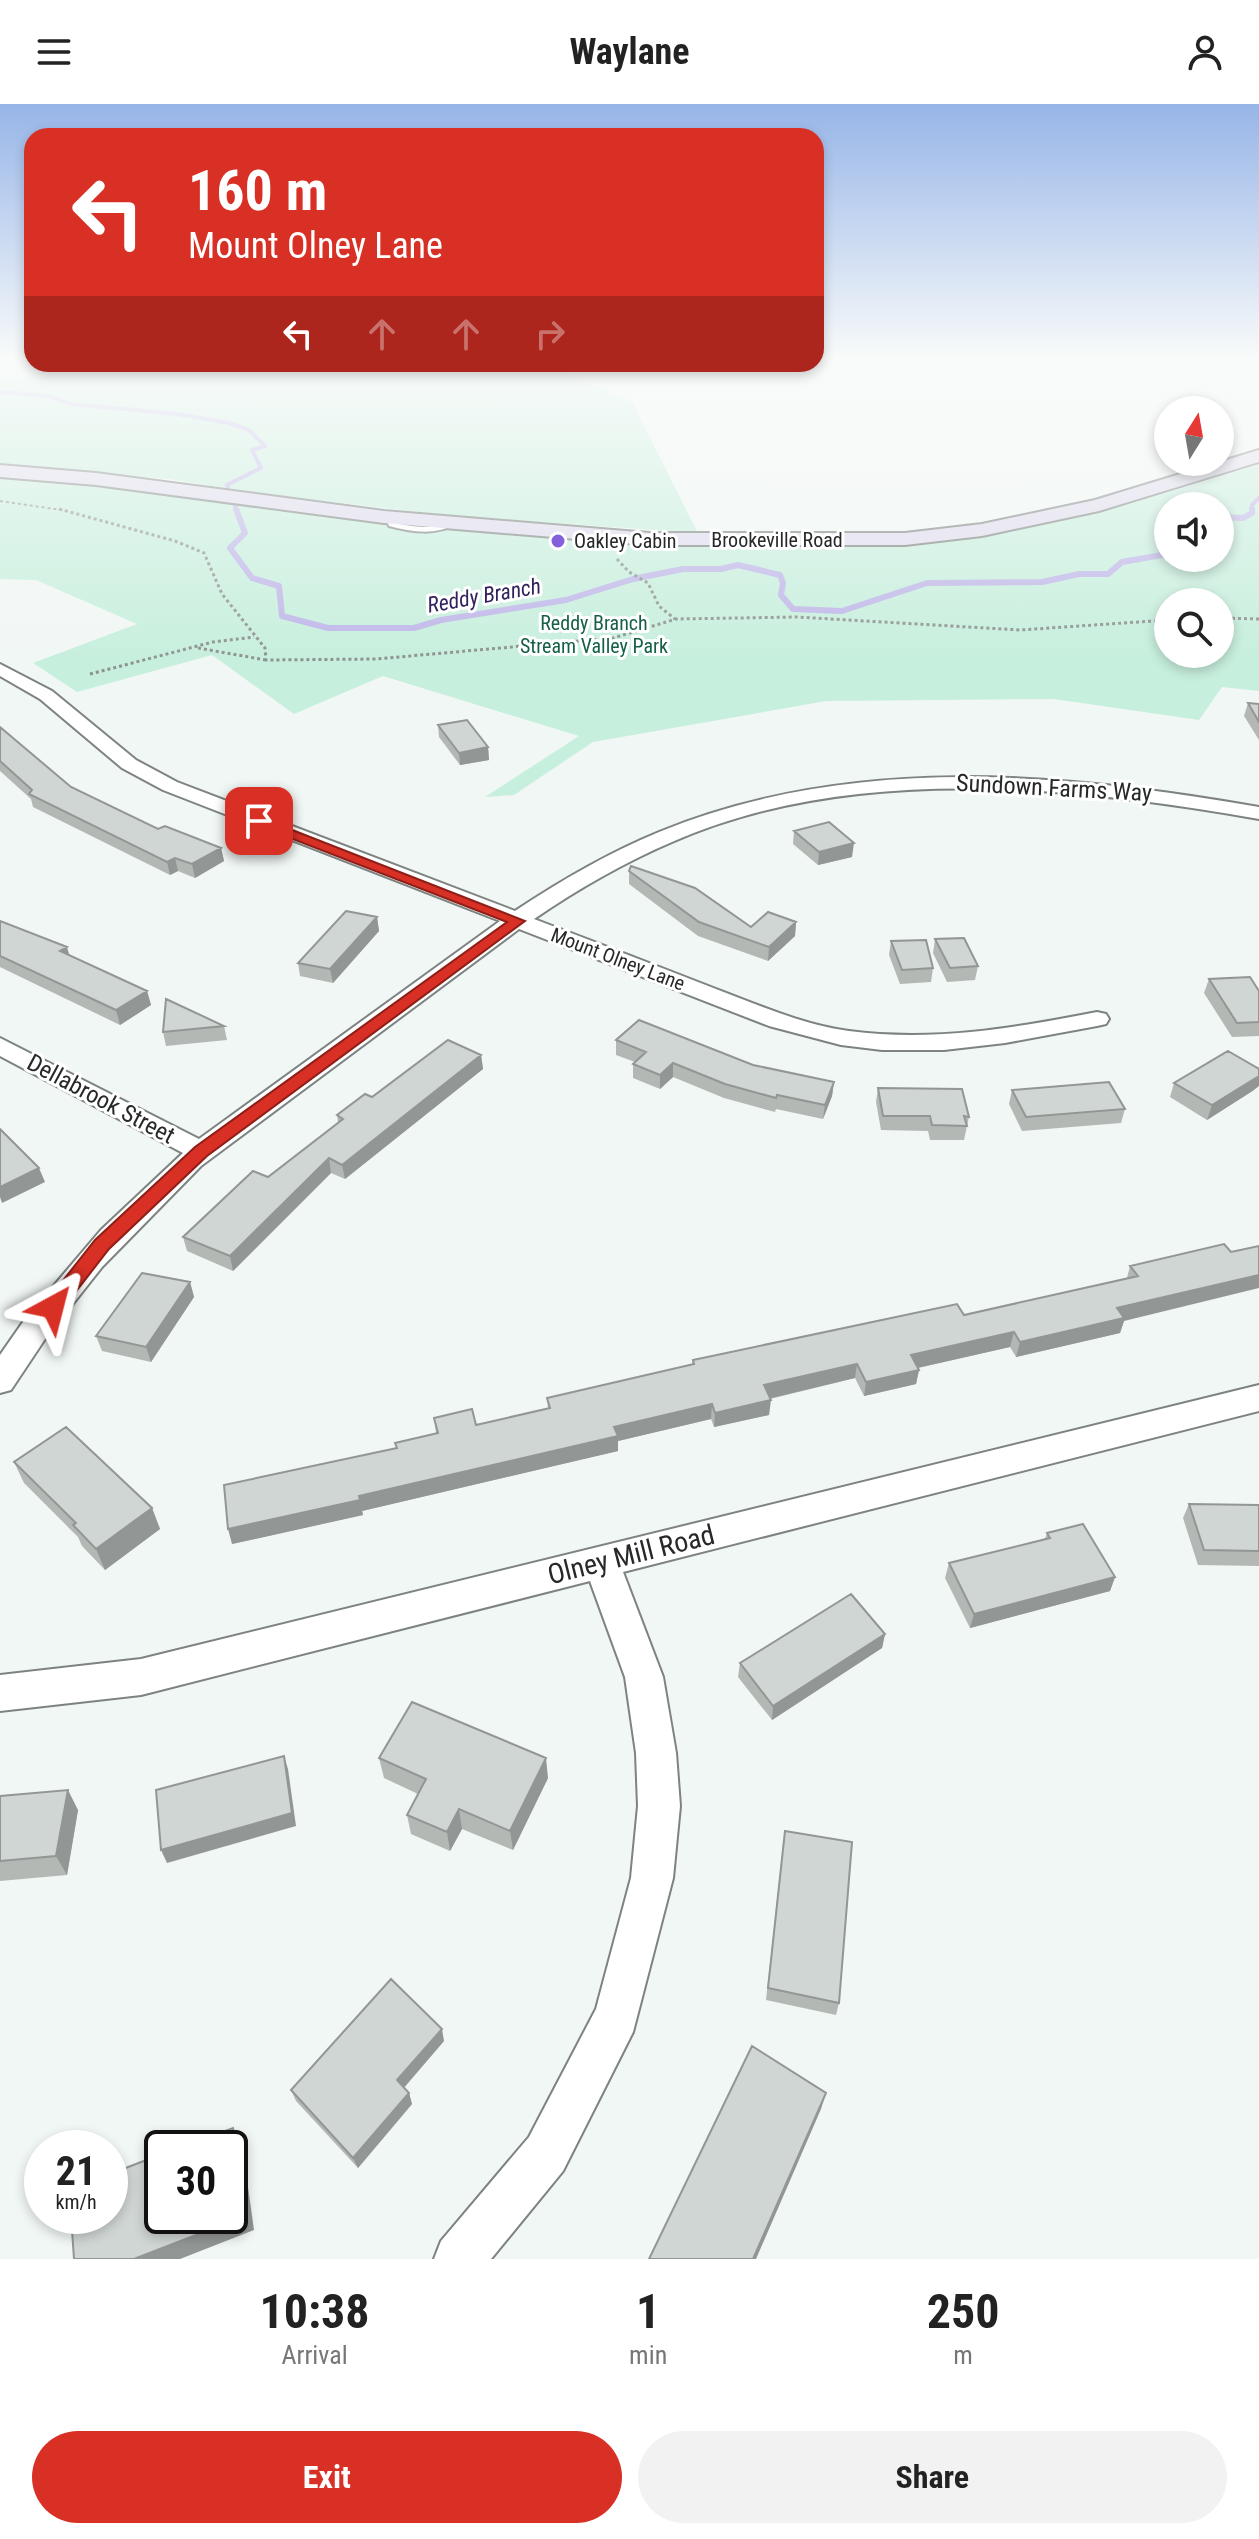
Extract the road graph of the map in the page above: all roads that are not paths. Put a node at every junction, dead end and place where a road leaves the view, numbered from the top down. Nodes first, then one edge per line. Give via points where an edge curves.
1 (1251, 459) edge
2 (0, 471) edge
3 (7, 677) edge
4 (1259, 813) edge
5 (518, 921) junction
6 (1097, 1019) dead end
7 (0, 1046) edge
8 (201, 1151) junction
9 (0, 1381) edge
10 (1259, 1398) edge
11 (601, 1561) junction
12 (0, 1693) edge
13 (459, 2259) edge

1 - 2 street, Brookeville Road via 1099,505 920,538 688,540 453,523
3 - 5 street, Mount Olney Lane via 46,695 129,764 170,786
4 - 5 street, Sundown Farms Way via 1080,785 958,781 857,789 780,803 681,832 590,874
5 - 6 street, Mount Olney Lane via 778,1021 847,1038 954,1043
5 - 8 street, Sundown Farms Way
7 - 8 street, Dellabrook Street
8 - 9 street, Sundown Farms Way via 102,1244
10 - 11 street, Olney Mill Road
11 - 12 street, Olney Mill Road via 141,1677
11 - 13 street via 644,1677 654,1737 659,1806 652,1878 617,2016 546,2154

